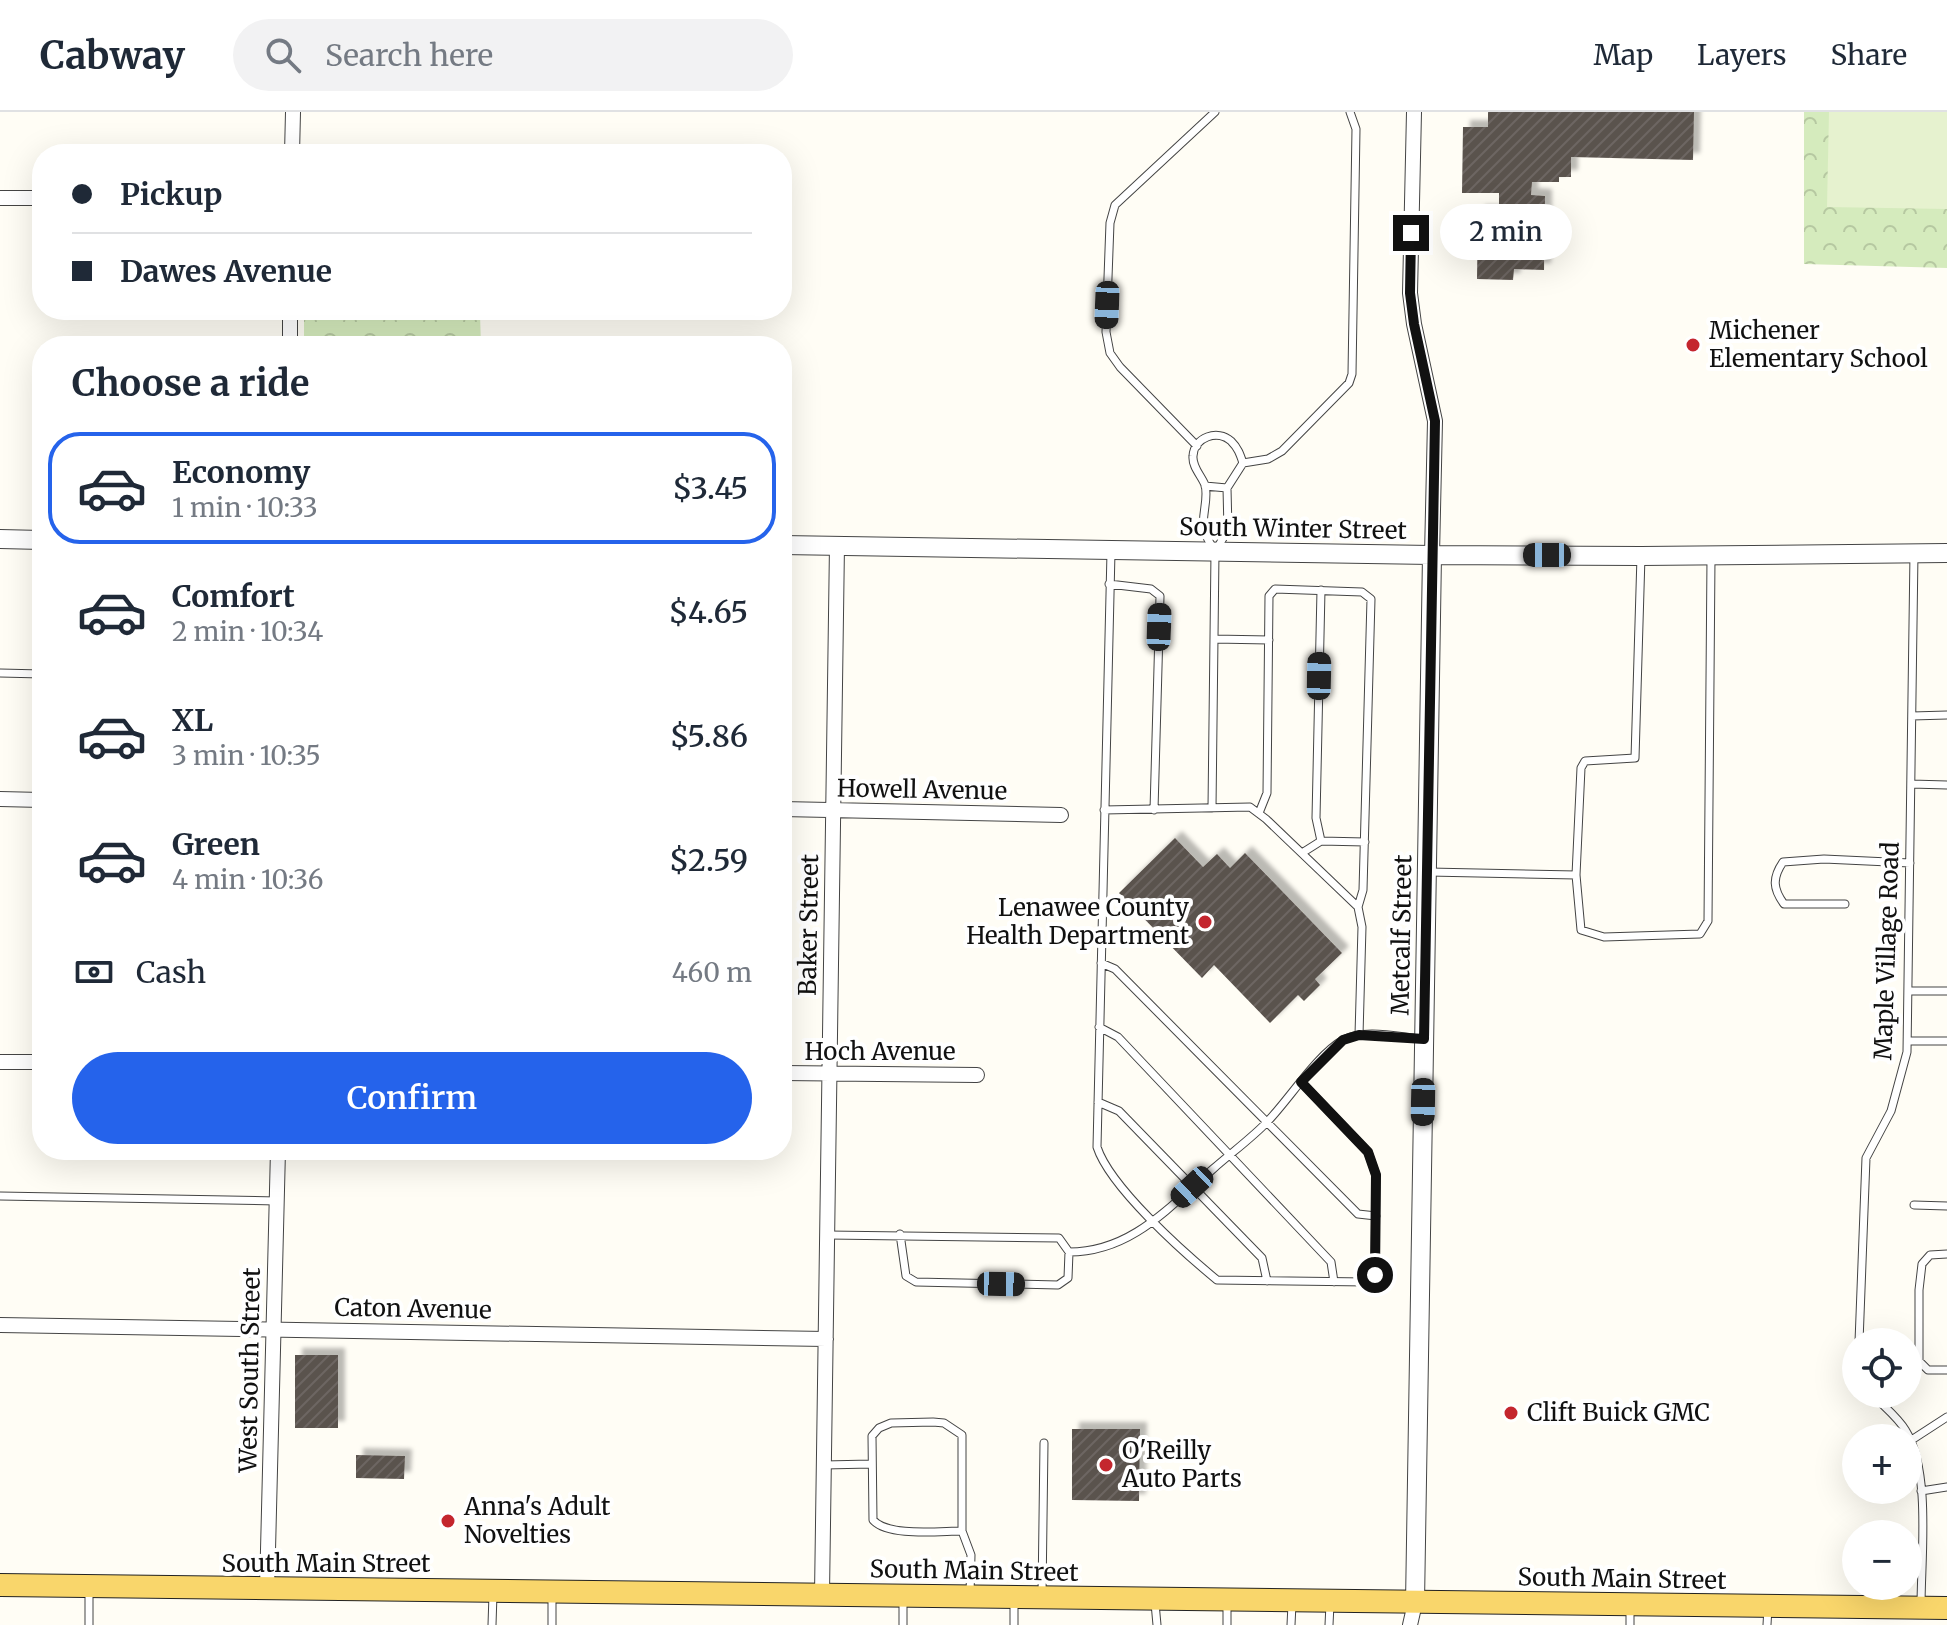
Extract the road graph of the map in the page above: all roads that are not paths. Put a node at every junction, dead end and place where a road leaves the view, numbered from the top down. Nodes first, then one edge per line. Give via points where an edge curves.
1 (293, 112) edge
2 (1215, 112) edge
3 (1350, 112) edge
4 (1414, 112) edge
5 (292, 144) edge
6 (0, 198) edge
7 (32, 198) edge
8 (1197, 446) junction
9 (1243, 463) junction
10 (1205, 486) junction
11 (1227, 488) junction
12 (0, 539) edge
13 (32, 540) edge
14 (792, 545) edge
15 (837, 545) junction
16 (1111, 550) junction
17 (1215, 552) junction
18 (1914, 553) junction
19 (1947, 553) edge
20 (1432, 555) junction
21 (1711, 555) junction
22 (1641, 556) junction
23 (1109, 584) junction
24 (1321, 590) junction
25 (1214, 639) junction
26 (1269, 640) junction
27 (0, 673) edge
28 (32, 674) edge
29 (1947, 715) edge
30 (1912, 716) junction
31 (1911, 784) junction
32 (1947, 785) edge
33 (0, 799) edge
34 (32, 800) edge
35 (1212, 808) junction
36 (792, 809) edge
37 (833, 810) junction
38 (1104, 810) junction
39 (1154, 810) junction
40 (1259, 813) junction
41 (1061, 815) dead end
42 (1321, 841) junction
43 (1365, 842) junction
44 (1302, 853) junction
45 (1910, 863) junction
46 (1427, 872) junction
47 (1576, 875) junction
48 (1845, 904) dead end
49 (1358, 907) junction
50 (1101, 963) junction
51 (1909, 991) junction
52 (1947, 991) edge
53 (1099, 1027) junction
54 (1359, 1035) junction
55 (1424, 1039) junction
56 (1908, 1041) junction
57 (1947, 1041) edge
58 (0, 1062) edge
59 (32, 1062) edge
60 (792, 1073) edge
61 (828, 1074) junction
62 (977, 1075) dead end
63 (1301, 1082) junction
64 (1098, 1102) junction
65 (1267, 1122) junction
66 (1229, 1155) junction
67 (278, 1160) edge
68 (1192, 1187) junction
69 (0, 1196) edge
70 (277, 1201) junction
71 (1914, 1205) dead end
72 (1947, 1206) edge
73 (1376, 1216) junction
74 (1154, 1223) junction
75 (900, 1234) junction
76 (827, 1235) junction
77 (1069, 1252) junction
78 (1947, 1254) edge
79 (1267, 1281) junction
80 (1334, 1282) junction
81 (0, 1325) edge
82 (1860, 1328) edge
83 (273, 1329) junction
84 (826, 1339) junction
85 (1947, 1370) edge
86 (1885, 1408) edge
87 (1947, 1417) edge
88 (1899, 1424) edge
89 (1922, 1433) edge
90 (1044, 1443) dead end
91 (871, 1464) junction
92 (824, 1465) junction
93 (1947, 1487) edge
94 (1922, 1491) edge
95 (1921, 1504) edge
96 (962, 1531) junction
97 (0, 1585) edge
98 (89, 1587) junction
99 (267, 1590) junction
100 (493, 1592) junction
101 (552, 1592) junction
102 (822, 1594) junction
103 (903, 1596) junction
104 (970, 1597) junction
105 (1014, 1597) junction
106 (1042, 1598) junction
107 (1155, 1599) junction
108 (1227, 1601) junction
109 (1292, 1601) junction
110 (1330, 1602) junction
111 (1921, 1608) junction
112 (1947, 1608) edge
113 (1412, 1614) edge
114 (1630, 1615) edge
115 (1767, 1616) edge
116 (89, 1625) edge
117 (492, 1625) edge
118 (552, 1625) edge
119 (903, 1625) edge
120 (1014, 1625) edge
121 (1157, 1625) edge
122 (1227, 1625) edge
123 (1291, 1625) edge
124 (1329, 1625) edge

1 - 5 street
2 - 8 lane via 1115,205 1110,223 1110,353
3 - 9 lane via 1356,129 1352,374 1282,451
4 - 20 street via 1410,293 1435,421
6 - 7 street
8 - 9 lane via 1205,437 1229,439
8 - 10 lane via 1193,457
9 - 11 lane
10 - 11 lane
10 - 17 lane via 1204,530
11 - 17 lane via 1228,530
12 - 13 street
14 - 15 street, South Winter Street
15 - 16 street, South Winter Street
15 - 37 street, Baker Street
16 - 17 street, South Winter Street
16 - 23 lane
17 - 20 street, South Winter Street
17 - 25 lane
18 - 19 street, South Winter Street
18 - 21 street, South Winter Street
18 - 30 lane, Maple Village Road
20 - 22 street, South Winter Street
20 - 46 street, Metcalf Street
21 - 22 street, South Winter Street
21 - 47 lane via 1708,921 1700,934 1604,937 1581,930
22 - 47 lane via 1635,758 1585,761 1581,768
23 - 38 lane
23 - 39 lane via 1151,589 1160,596
24 - 26 lane via 1275,589 1269,596
24 - 42 lane via 1316,818
24 - 43 lane via 1362,592 1371,599
25 - 26 lane
25 - 35 lane
26 - 40 lane via 1267,793
27 - 28 lane
29 - 30 lane
30 - 31 lane, Maple Village Road
31 - 32 lane
31 - 45 lane, Maple Village Road
33 - 34 street
35 - 39 lane
35 - 40 lane via 1250,807
36 - 37 street, Howell Avenue
37 - 41 street, Howell Avenue
37 - 61 street, Baker Street
38 - 39 lane
38 - 50 lane
40 - 44 lane
42 - 43 lane
42 - 44 lane
43 - 49 lane
44 - 49 lane
45 - 48 lane via 1783,862 1775,874 1776,892 1784,904
45 - 51 lane, Maple Village Road
46 - 47 lane
46 - 55 street, Metcalf Street
49 - 54 lane
50 - 53 lane
50 - 65 lane via 1115,969
51 - 52 lane
51 - 56 lane, Maple Village Road
53 - 64 lane
53 - 66 lane via 1118,1037
54 - 55 lane
54 - 63 lane via 1343,1040
55 - 113 street, Metcalf Street
56 - 57 lane
56 - 82 lane, Maple Village Road via 1898,1091 1866,1158
58 - 59 street
60 - 61 street, Hoch Avenue
61 - 62 street, Hoch Avenue
61 - 76 street, Baker Street
63 - 65 lane
63 - 73 lane via 1368,1152 1376,1175
64 - 68 lane via 1119,1111
64 - 74 lane via 1102,1163
65 - 66 lane
65 - 73 lane via 1358,1214
66 - 68 lane
66 - 80 lane via 1331,1262
67 - 70 street, West South Street
68 - 74 lane
68 - 79 lane via 1262,1258
69 - 70 lane
70 - 83 street, West South Street
71 - 72 lane
73 - 80 lane via 1375,1275 1367,1282
74 - 77 lane via 1112,1245
74 - 79 lane via 1217,1280
75 - 76 lane
75 - 77 lane via 1059,1238
75 - 77 lane via 906,1276 916,1282 1058,1285 1068,1278
76 - 84 street, Baker Street
78 - 85 lane via 1930,1255 1922,1264 1919,1361 1928,1370
79 - 80 lane
81 - 83 street, Caton Avenue
83 - 84 street, Caton Avenue
83 - 99 street, West South Street
84 - 92 street, Baker Street
86 - 88 lane
87 - 89 lane
90 - 106 lane
91 - 92 lane
91 - 96 lane via 871,1512 879,1527
91 - 96 lane via 872,1436 891,1423 944,1423 962,1435
92 - 102 street, Baker Street
93 - 94 lane
95 - 111 lane
96 - 104 lane via 971,1555
97 - 98 main road, South Main Street
98 - 99 main road, South Main Street
98 - 116 lane
99 - 100 main road, South Main Street
100 - 101 main road, South Main Street
100 - 117 lane
101 - 102 main road, South Main Street
101 - 118 lane
102 - 103 main road, South Main Street
103 - 104 main road, South Main Street
103 - 119 lane
104 - 105 main road, South Main Street
105 - 106 main road, South Main Street
105 - 120 lane
106 - 107 main road, South Main Street
107 - 108 main road, South Main Street
107 - 121 lane
108 - 109 main road, South Main Street
108 - 122 lane
109 - 110 main road, South Main Street
109 - 123 lane
110 - 113 main road, South Main Street
110 - 124 lane
111 - 112 main road, South Main Street
111 - 115 main road, South Main Street
113 - 114 main road, South Main Street
114 - 115 main road, South Main Street

